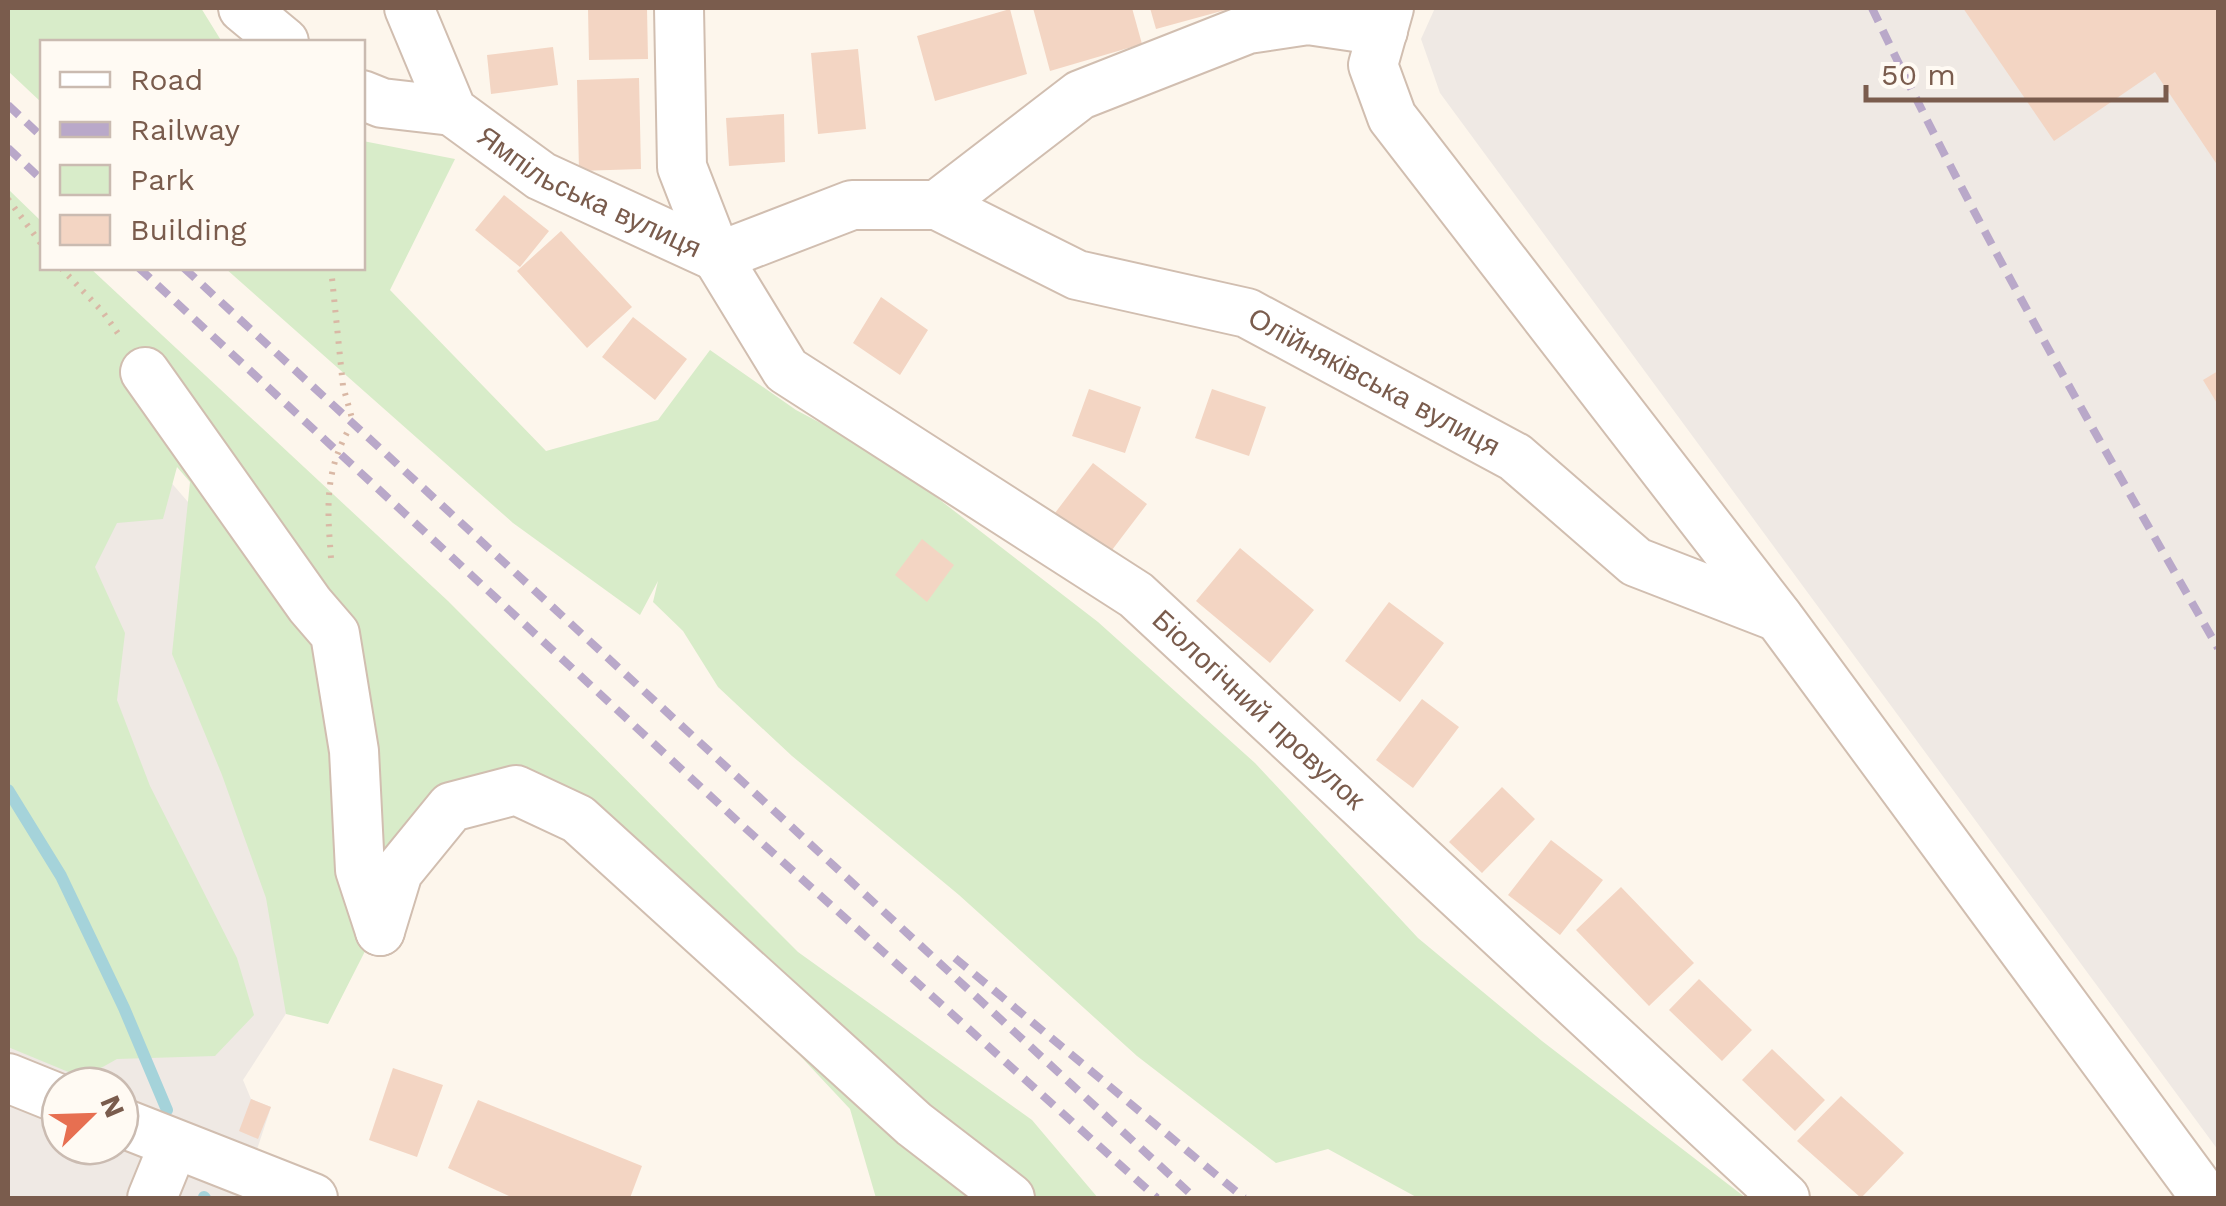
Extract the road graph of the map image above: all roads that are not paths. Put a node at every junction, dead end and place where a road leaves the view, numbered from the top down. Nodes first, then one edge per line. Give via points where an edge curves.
1 (243, 8) edge
2 (408, 8) edge
3 (679, 8) edge
4 (1386, 19) edge
5 (282, 40) edge
6 (365, 95) edge
7 (452, 111) junction
8 (938, 205) junction
9 (717, 256) junction
10 (145, 372) road end
11 (1780, 618) junction
12 (8, 1078) edge
13 (40, 1090) edge
14 (140, 1130) edge
15 (174, 1144) junction
16 (300, 1193) edge
17 (152, 1198) edge
18 (1010, 1198) edge
19 (1784, 1198) edge
20 (2206, 1198) edge

1 - 5 street
2 - 7 street, Ямпільська вулиця
3 - 9 street, Ямпільська вулиця via 682,167
4 - 8 street via 1248,29 1080,95
4 - 11 street via 1373,65 1392,117
6 - 7 street, Ямпільська вулиця
7 - 9 street, Ямпільська вулиця via 541,176
8 - 9 street, Олійняківська вулиця via 852,204
8 - 11 street, Олійняківська вулиця via 1078,275 1247,313 1515,456 1636,562
9 - 19 street, Біологічний провулок via 786,370 1136,596
10 - 18 street via 336,634 354,752 360,870 380,931 398,872 451,807 516,790 578,819 914,1124
11 - 20 street
12 - 13 street
14 - 15 street
15 - 16 street
15 - 17 street

